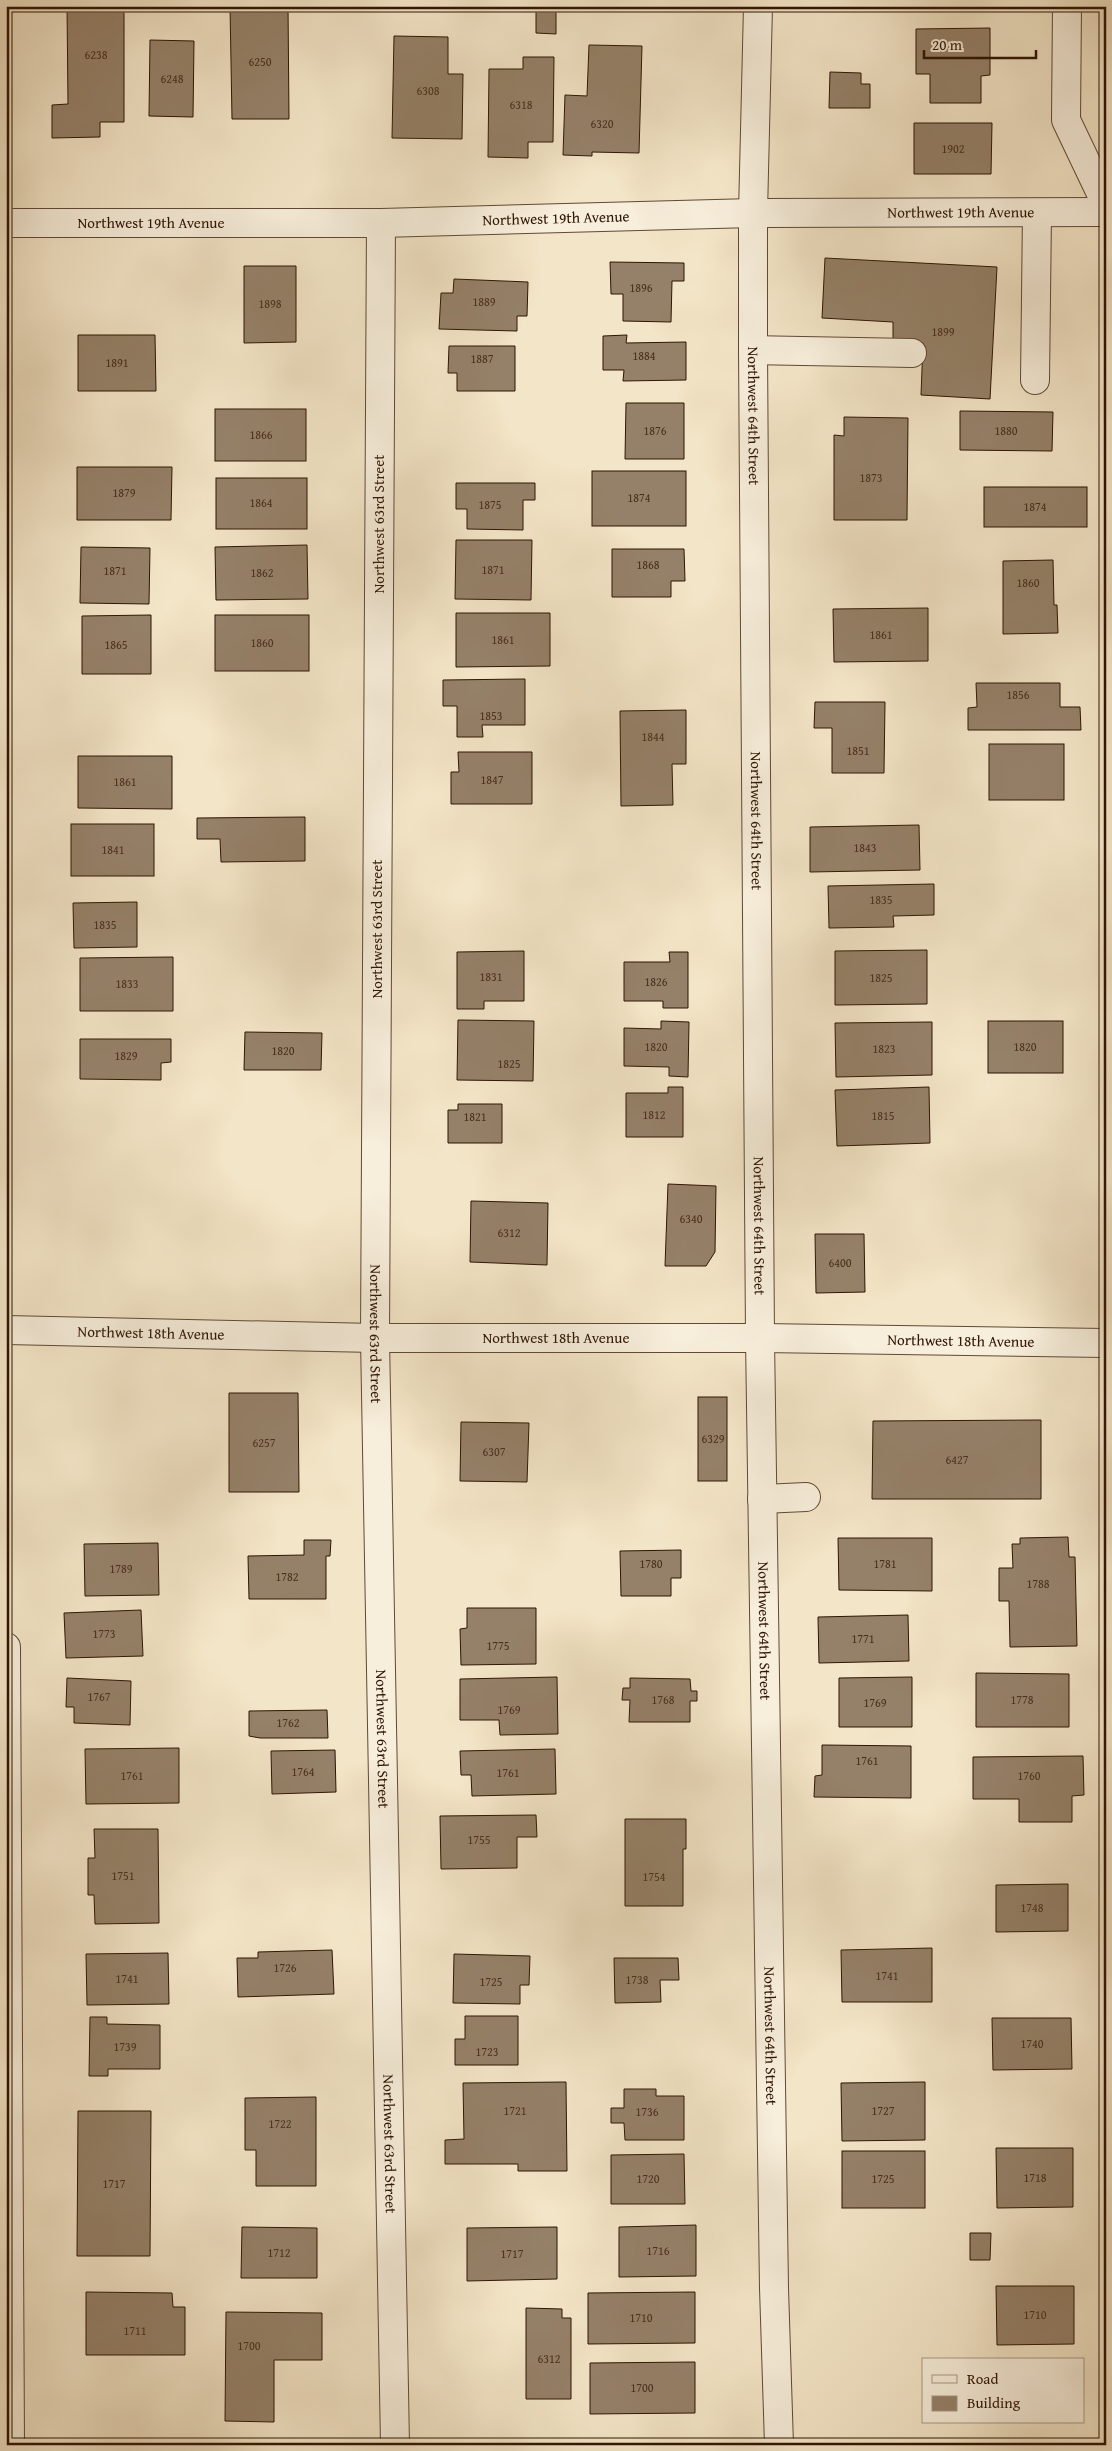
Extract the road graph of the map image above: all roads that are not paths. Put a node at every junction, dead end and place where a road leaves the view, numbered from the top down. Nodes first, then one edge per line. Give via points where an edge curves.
1 (758, 6) edge
2 (1067, 6) edge
3 (1106, 204) edge
4 (1106, 212) edge
5 (753, 213) junction
6 (1037, 213) junction
7 (6, 223) edge
8 (381, 223) junction
9 (753, 350) junction
10 (912, 353) dead end
11 (1035, 380) dead end
12 (6, 1330) edge
13 (375, 1338) junction
14 (760, 1338) junction
15 (1106, 1344) edge
16 (806, 1497) dead end
17 (762, 1499) junction
18 (6, 1647) edge
19 (10, 2445) edge
20 (395, 2445) edge
21 (779, 2445) edge

1 - 5 street, Northwest 64th Street
2 - 3 street via 1066,120
4 - 6 street, Northwest 19th Avenue
5 - 6 street, Northwest 19th Avenue
5 - 8 street, Northwest 19th Avenue
5 - 9 street, Northwest 64th Street
6 - 11 street
7 - 8 street, Northwest 19th Avenue
8 - 13 street, Northwest 63rd Street
9 - 10 street
9 - 14 street, Northwest 64th Street
12 - 13 street, Northwest 18th Avenue
13 - 14 street, Northwest 18th Avenue
13 - 20 street, Northwest 63rd Street
14 - 15 street, Northwest 18th Avenue
14 - 17 street, Northwest 64th Street
16 - 17 street
17 - 21 street, Northwest 64th Street
18 - 19 street

